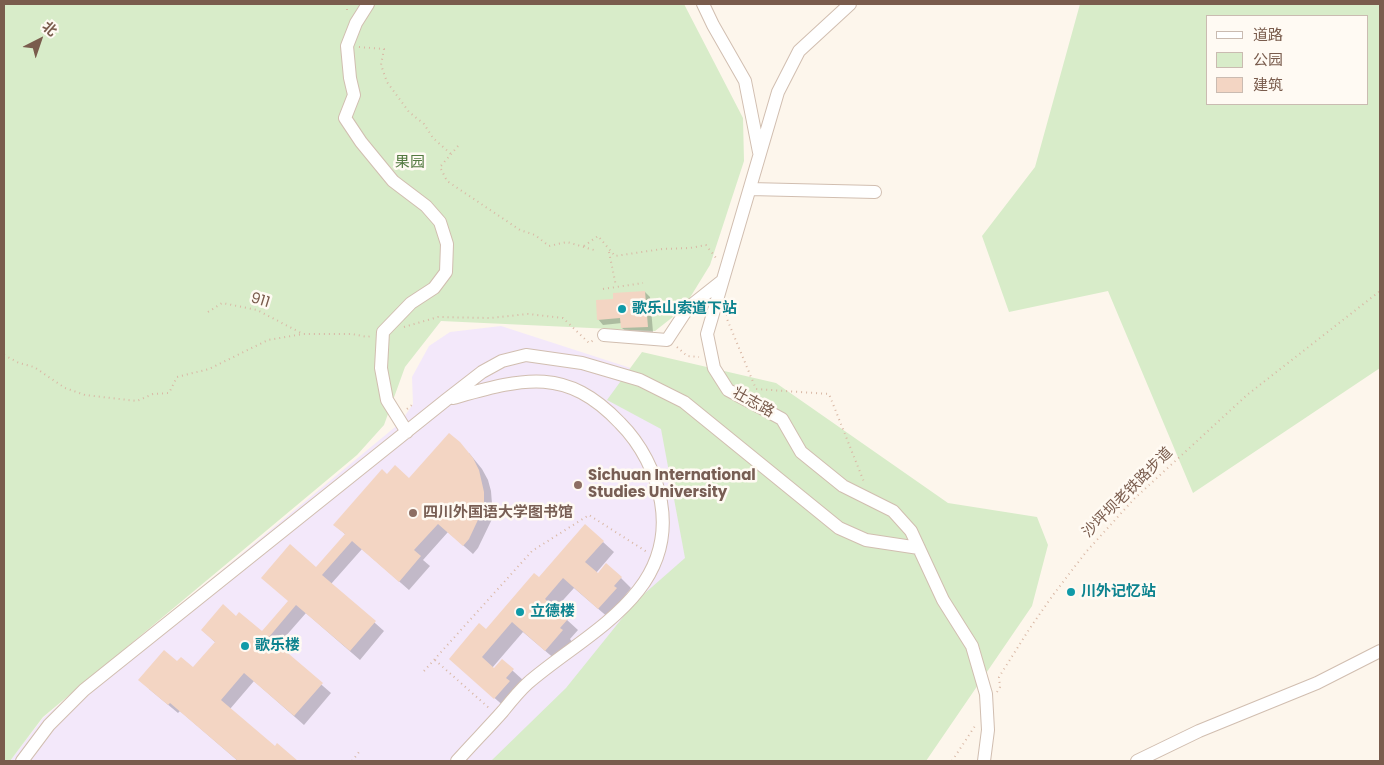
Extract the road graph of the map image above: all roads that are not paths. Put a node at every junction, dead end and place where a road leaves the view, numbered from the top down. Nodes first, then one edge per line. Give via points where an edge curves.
1 (368, 4) edge
2 (850, 4) edge
3 (702, 5) edge
4 (760, 155) junction
5 (750, 189) junction
6 (875, 192) dead end
7 (722, 281) junction
8 (604, 335) road end
9 (446, 400) junction
10 (407, 432) junction
11 (919, 548) junction
12 (1380, 651) edge
13 (22, 761) edge
14 (457, 761) edge
15 (984, 761) edge
16 (1137, 761) edge

1 - 10 street via 347,46 354,95 345,118 393,181 426,206 440,222 447,244 446,272 434,288 411,303 383,332 381,368 387,400
2 - 4 street, 壮志路 via 799,51 778,92
3 - 4 street via 745,81
4 - 5 street, 壮志路
5 - 6 street
5 - 7 street, 壮志路
7 - 8 street via 688,308 667,340
7 - 11 street, 壮志路 via 706,334 714,368 728,390 782,419 801,452 843,486 893,511 911,531
9 - 10 street
9 - 11 street via 489,368 526,355 582,363 640,380 684,402 839,528 866,540
9 - 14 street via 498,386 538,381 557,383 593,399 630,433 652,471 664,517 658,558 644,584 605,625 526,685
10 - 13 street via 84,690 49,725
11 - 15 street, 壮志路 via 943,600 972,646 986,694 988,730
12 - 16 street via 1318,683 1199,731

